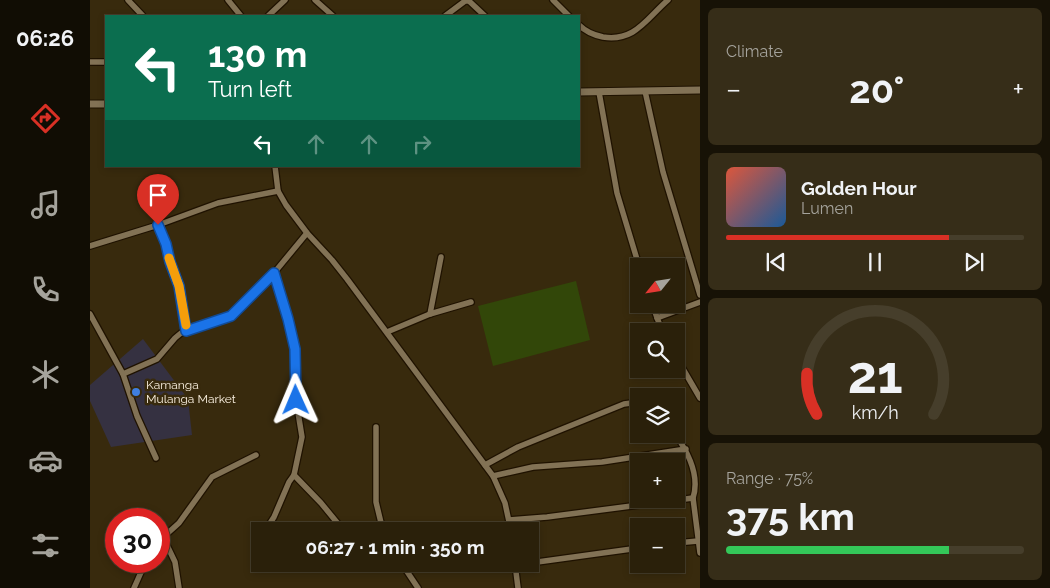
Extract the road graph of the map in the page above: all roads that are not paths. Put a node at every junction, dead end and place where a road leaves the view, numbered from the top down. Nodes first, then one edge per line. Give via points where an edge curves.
1 (128, 0) edge
2 (228, 0) edge
3 (285, 0) edge
4 (315, 0) edge
5 (553, 0) edge
6 (668, 0) edge
7 (660, 2) edge
8 (142, 15) edge
9 (241, 15) edge
10 (269, 15) edge
11 (332, 15) edge
12 (445, 15) edge
13 (484, 15) edge
14 (568, 15) edge
15 (580, 26) edge
16 (90, 62) edge
17 (105, 62) edge
18 (645, 90) junction
19 (700, 90) edge
20 (580, 92) edge
21 (599, 92) junction
22 (90, 104) edge
23 (105, 104) edge
24 (275, 167) edge
25 (278, 191) junction
26 (158, 225) junction
27 (307, 233) junction
28 (90, 246) edge
29 (441, 258) dead end
30 (637, 258) edge
31 (274, 273) junction
32 (700, 295) edge
33 (471, 302) dead end
34 (700, 302) edge
35 (655, 313) edge
36 (90, 314) edge
37 (430, 314) junction
38 (657, 318) junction
39 (659, 323) edge
40 (186, 331) junction
41 (387, 332) junction
42 (685, 372) edge
43 (123, 374) junction
44 (700, 398) edge
45 (630, 403) edge
46 (376, 427) dead end
47 (682, 443) edge
48 (686, 449) junction
49 (256, 455) dead end
50 (156, 458) dead end
51 (486, 465) junction
52 (294, 474) junction
53 (493, 476) junction
54 (698, 490) edge
55 (693, 498) junction
56 (509, 520) joint
57 (271, 522) edge
58 (337, 522) edge
59 (381, 522) edge
60 (170, 531) edge
61 (698, 541) junction
62 (685, 543) edge
63 (630, 549) edge
64 (700, 553) edge
65 (170, 554) edge
66 (539, 562) edge
67 (407, 572) edge
68 (517, 572) edge
69 (141, 573) edge
70 (134, 588) edge
71 (179, 588) edge
72 (418, 588) edge
73 (518, 588) edge

1 - 8 street
2 - 9 street
3 - 10 street
4 - 11 street
5 - 14 street
6 - 7 street
7 - 15 street via 635,31 620,38 594,35
12 - 13 street via 469,1
16 - 17 street
18 - 19 street
18 - 21 street
18 - 32 street via 663,172
20 - 21 street
21 - 30 street via 617,193
22 - 23 street
24 - 25 street
25 - 26 street via 218,203
25 - 27 street
26 - 28 street
26 - 40 street via 179,286
27 - 31 street
27 - 41 street
29 - 37 street
31 - 40 street via 231,316
31 - 52 street via 288,319 296,363 296,400 302,437
33 - 37 street
34 - 38 street
35 - 38 street
36 - 43 street
37 - 41 street
38 - 39 street
40 - 43 street via 175,338 157,359
41 - 51 street
42 - 44 street
43 - 50 street
45 - 51 street via 518,447
46 - 59 street via 376,502
47 - 48 street
48 - 53 street via 602,462 533,467
48 - 54 street
49 - 60 street via 212,477
51 - 53 street
52 - 57 street
52 - 58 street
53 - 56 street
54 - 55 street
55 - 56 street
55 - 61 street
61 - 62 street
61 - 64 street
63 - 66 street
65 - 71 street via 175,562
67 - 72 street
68 - 73 street
69 - 70 street

